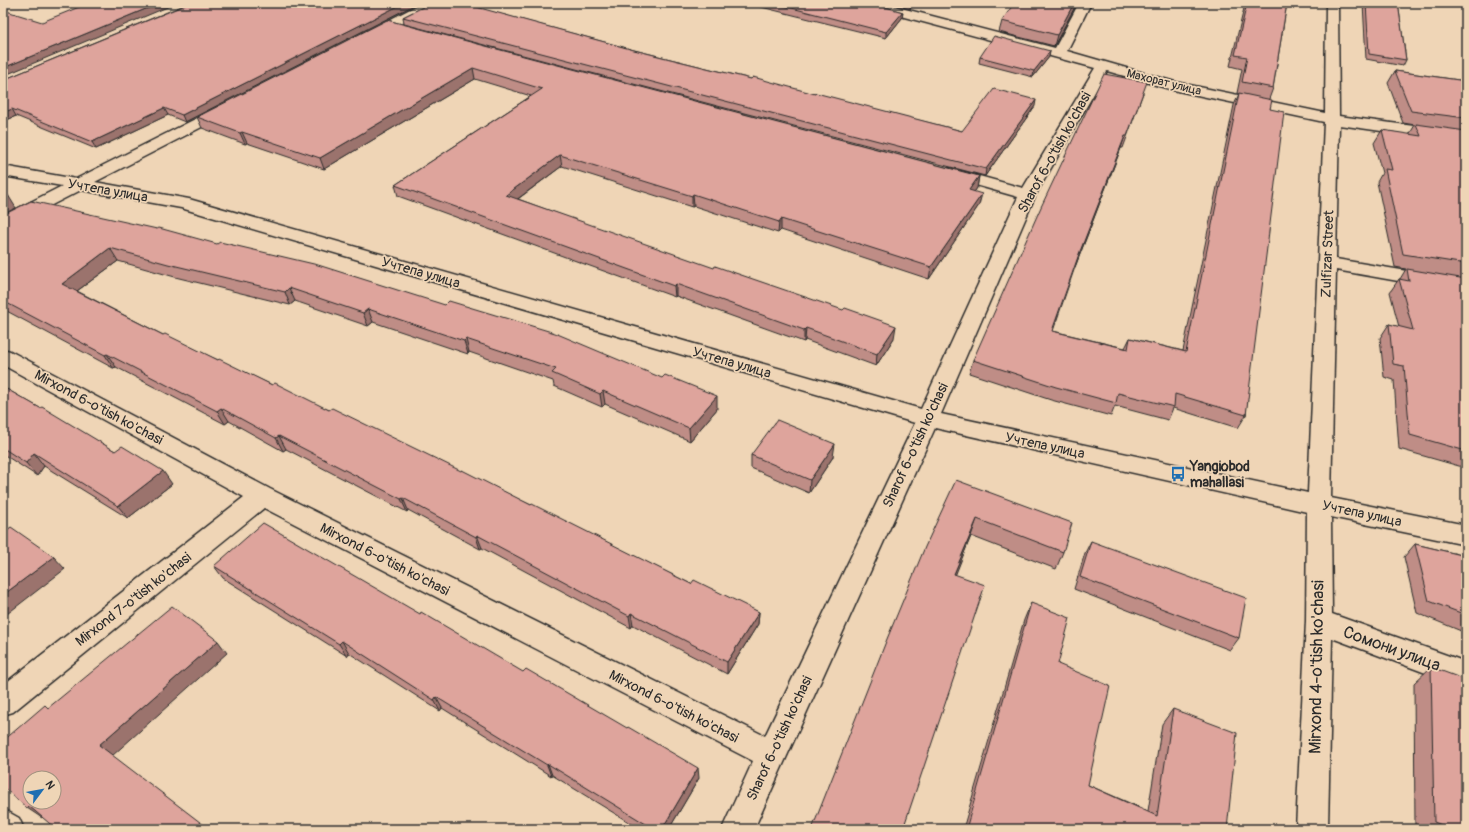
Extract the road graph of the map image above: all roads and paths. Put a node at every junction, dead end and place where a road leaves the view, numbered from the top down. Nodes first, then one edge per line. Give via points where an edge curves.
1 (431, 3) edge
2 (867, 3) edge
3 (1085, 3) edge
4 (1332, 3) edge
5 (390, 25) junction
6 (413, 31) edge
7 (355, 43) edge
8 (1059, 53) junction
9 (1103, 66) junction
10 (236, 103) edge
11 (1332, 119) junction
12 (1466, 138) edge
13 (936, 169) edge
14 (3, 171) edge
15 (76, 185) junction
16 (1028, 194) junction
17 (3, 223) edge
18 (1326, 263) junction
19 (1466, 287) edge
20 (3, 356) edge
21 (928, 419) junction
22 (262, 496) junction
23 (1319, 504) junction
24 (1466, 535) edge
25 (1319, 621) junction
26 (1466, 675) edge
27 (3, 702) edge
28 (770, 755) junction
29 (3, 825) edge
30 (8, 829) edge
31 (738, 829) edge
32 (1312, 829) edge

1 - 5 street
2 - 8 street, Махорат улица
3 - 8 street
4 - 11 street, Zulfizar Street
5 - 6 street
5 - 7 street
8 - 9 street, Махорат улица
9 - 11 street, Махорат улица via 1173,86
9 - 16 street, Sharof 6-o'tish ko'chasi
10 - 15 street
11 - 12 street, Махорат улица
11 - 18 street, Zulfizar Street
13 - 16 street
14 - 15 street, Учтепа улица
15 - 17 street
15 - 21 street, Учтепа улица via 183,203
16 - 21 street, Sharof 6-o'tish ko'chasi
18 - 19 street
18 - 23 street, Zulfizar Street
20 - 22 street, Mirxond 6-o'tish ko'chasi
21 - 23 street, Учтепа улица
21 - 28 street, Sharof 6-o'tish ko'chasi
22 - 27 street, Mirxond 7-o'tish ko'chasi
22 - 28 street, Mirxond 6-o'tish ko'chasi
23 - 24 street, Учтепа улица
23 - 25 street, Mirxond 4-o'tish ko'chasi
25 - 26 street, Сомони улица
25 - 32 street, Mirxond 4-o'tish ko'chasi
28 - 31 street, Sharof 6-o'tish ko'chasi
29 - 30 street

